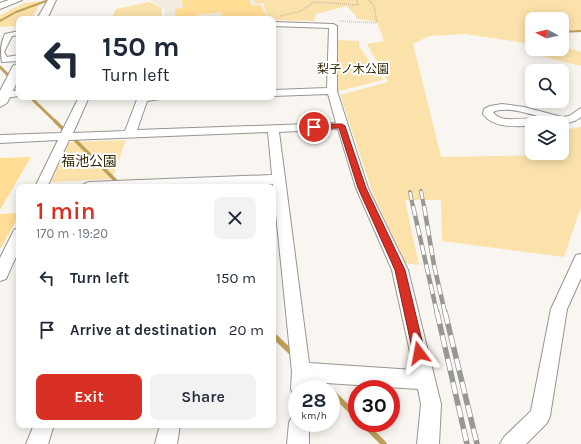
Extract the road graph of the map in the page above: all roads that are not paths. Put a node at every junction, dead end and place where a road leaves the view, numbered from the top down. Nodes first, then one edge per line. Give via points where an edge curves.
1 (18, 0) edge
2 (52, 0) edge
3 (0, 6) edge
4 (44, 16) edge
5 (276, 24) edge
6 (16, 33) edge
7 (1, 56) edge
8 (16, 58) edge
9 (16, 72) edge
10 (332, 91) junction
11 (276, 93) edge
12 (16, 94) edge
13 (2, 99) edge
14 (83, 100) edge
15 (142, 100) edge
16 (581, 110) edge
17 (544, 116) edge
18 (569, 119) edge
19 (525, 122) edge
20 (342, 126) junction
21 (273, 128) junction
22 (130, 133) junction
23 (66, 136) junction
24 (0, 139) edge
25 (279, 179) junction
26 (42, 184) edge
27 (212, 184) edge
28 (16, 240) edge
29 (581, 260) edge
30 (0, 274) edge
31 (301, 380) edge
32 (340, 380) edge
33 (425, 380) junction
34 (43, 428) edge
35 (169, 428) edge
36 (299, 432) edge
37 (37, 444) edge
38 (166, 444) edge
39 (298, 444) edge
40 (428, 444) edge
41 (511, 444) edge

1 - 3 street
2 - 4 street
5 - 10 street via 333,26
6 - 7 street via 9,34
7 - 8 street
9 - 13 street
10 - 11 street
10 - 20 street
12 - 13 street
14 - 23 street
15 - 22 street
16 - 18 street
17 - 19 street via 513,108 493,107 488,111 488,114 497,121
20 - 21 street
20 - 33 street via 362,188 400,270
21 - 22 street
21 - 25 street
22 - 23 street
23 - 24 street
23 - 26 street
25 - 27 street
25 - 31 street
28 - 30 street
29 - 41 street via 559,309 540,416
32 - 33 street
33 - 40 street via 431,404
34 - 37 street
35 - 38 street
36 - 39 street

